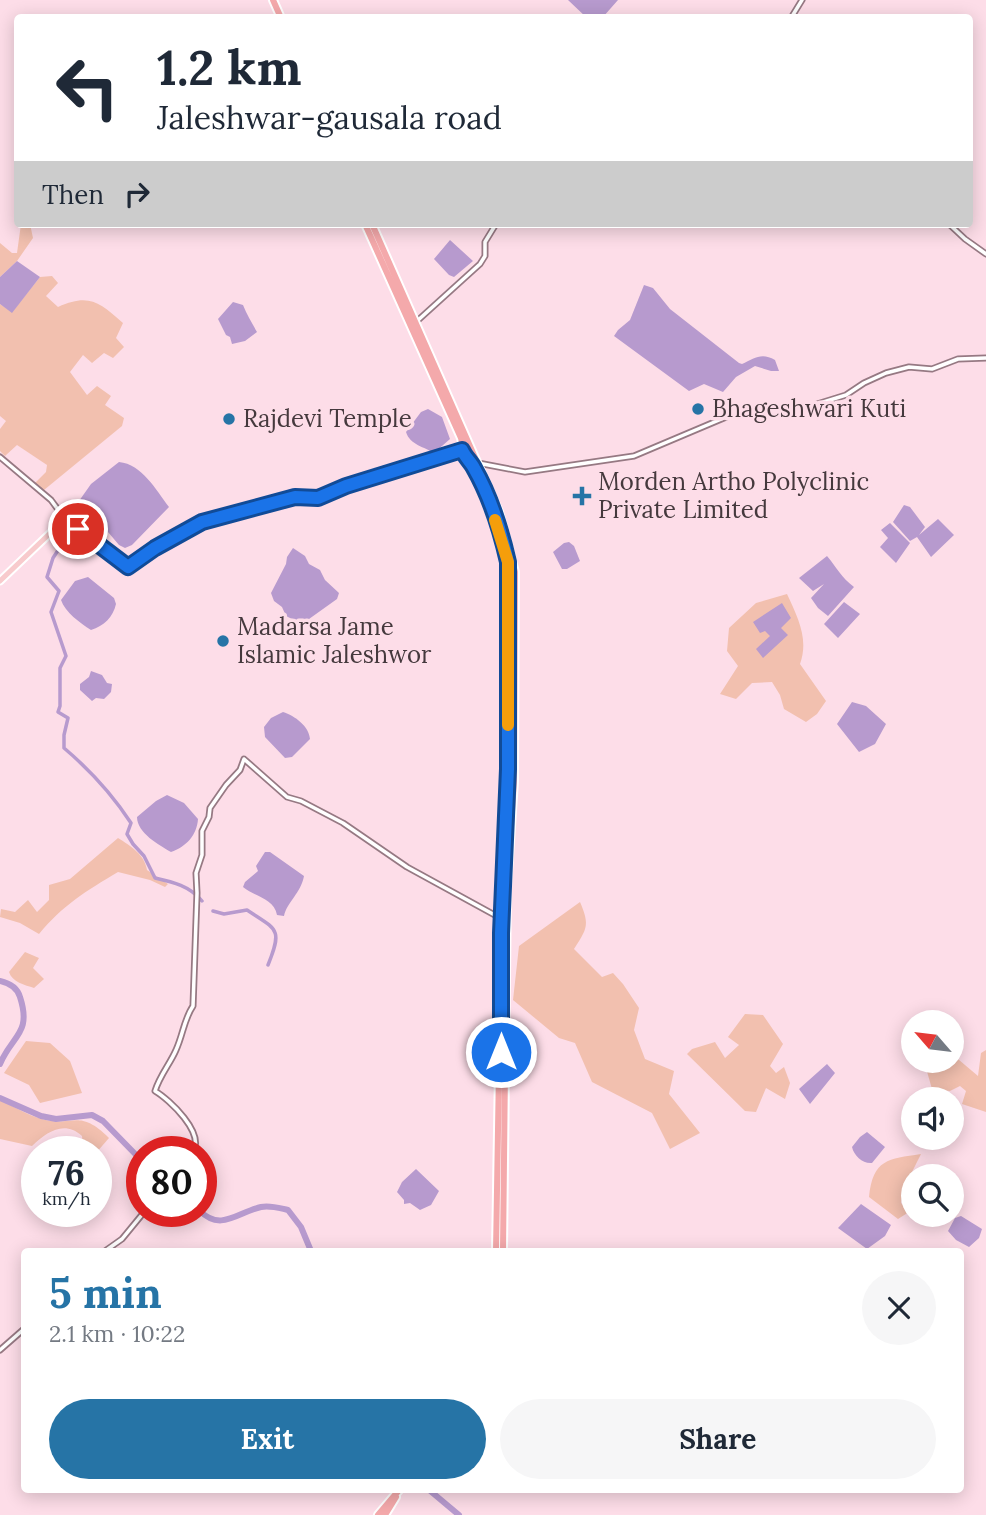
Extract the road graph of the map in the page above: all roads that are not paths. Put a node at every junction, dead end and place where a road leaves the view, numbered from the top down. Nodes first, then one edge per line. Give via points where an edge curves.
1 (367, 228) edge
2 (374, 228) edge
3 (494, 228) edge
4 (953, 228) edge
5 (986, 254) edge
6 (415, 323) junction
7 (986, 358) edge
8 (471, 447) junction
9 (462, 450) junction
10 (0, 457) edge
11 (476, 462) junction
12 (65, 519) junction
13 (0, 581) edge
14 (502, 919) junction
15 (504, 948) junction
16 (194, 1136) edge
17 (134, 1227) edge
18 (109, 1248) edge
19 (496, 1248) edge
20 (503, 1248) edge
21 (21, 1332) edge
22 (0, 1350) edge
23 (397, 1493) edge
24 (398, 1493) edge
25 (378, 1515) edge
26 (385, 1515) edge

1 - 9 highway via 461,438
2 - 6 highway
3 - 6 street via 480,264
4 - 5 street
6 - 8 highway
7 - 11 street via 886,373 846,395 801,410 731,415 634,456 525,472
8 - 9 main road
8 - 11 highway
9 - 12 main road via 318,498 295,497 202,522 128,567
9 - 14 highway via 483,488 508,562
10 - 12 street via 51,500
11 - 15 highway via 499,512 515,572 514,781
12 - 13 main road
14 - 15 highway
14 - 16 street via 400,863 343,823 287,797 244,759 240,771 210,808 202,831 196,873 193,1006 155,1091 174,1104
15 - 19 highway
15 - 20 highway
17 - 18 street
21 - 22 street
23 - 25 highway
24 - 26 highway

